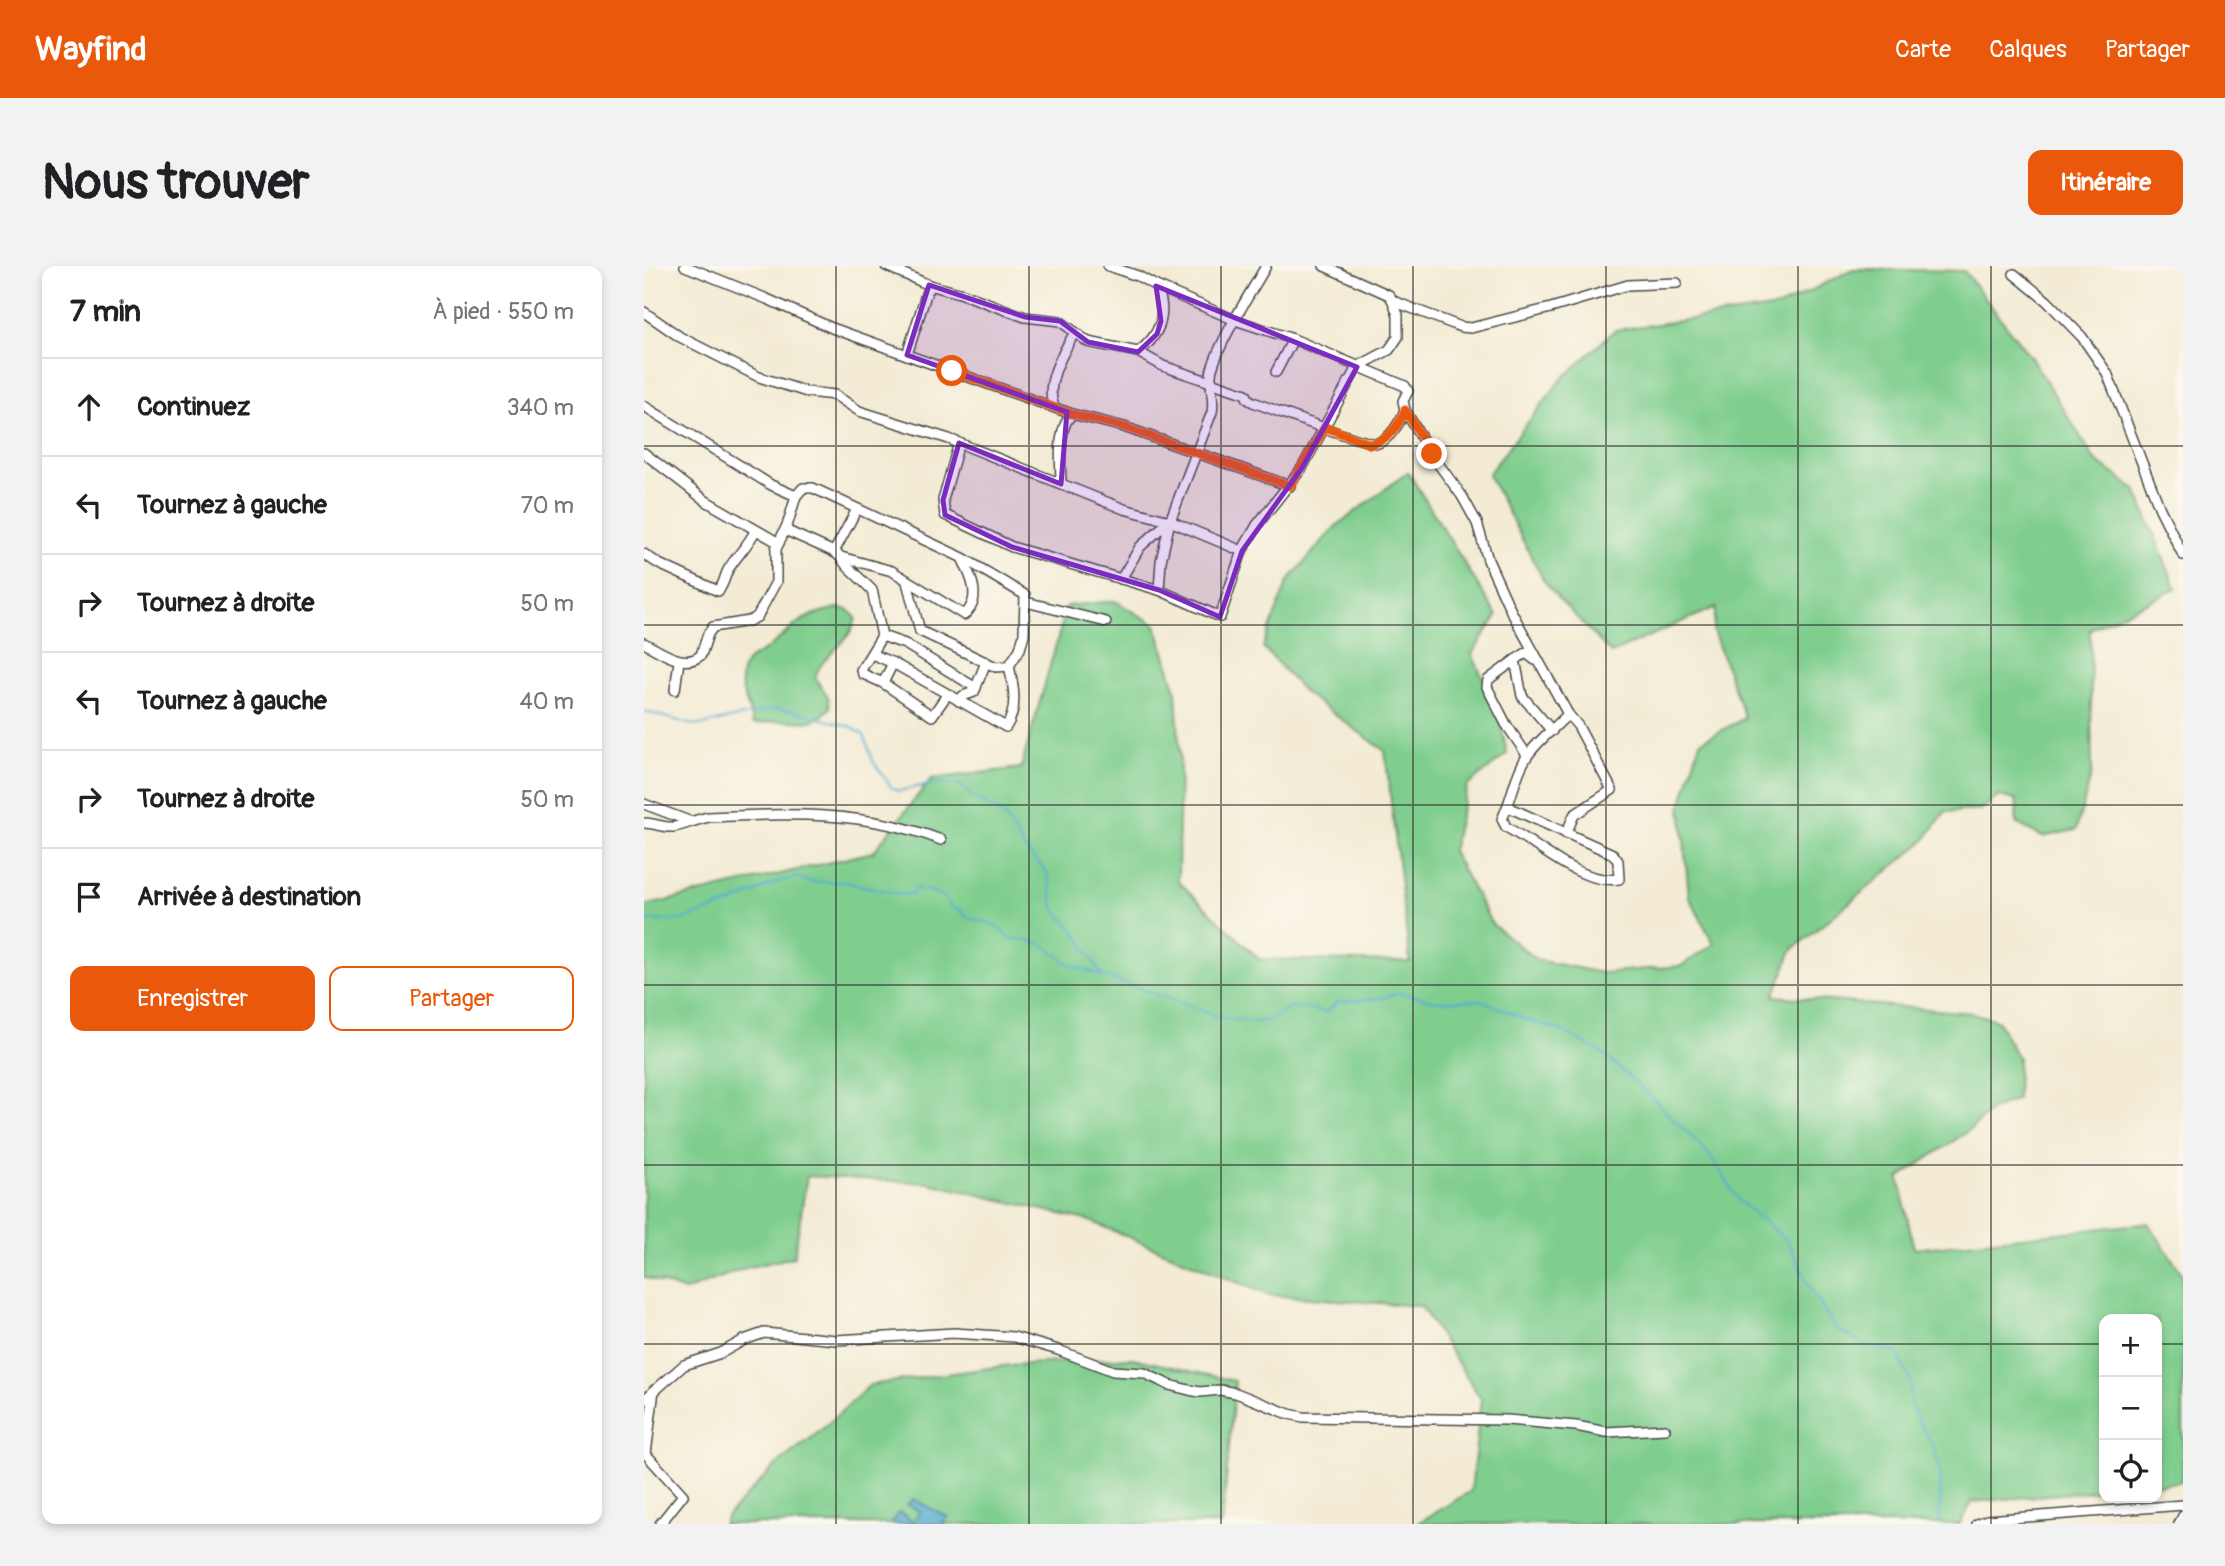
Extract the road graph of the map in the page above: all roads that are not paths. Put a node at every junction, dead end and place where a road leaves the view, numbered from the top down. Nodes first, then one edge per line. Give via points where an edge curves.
1 (685, 266) edge
2 (886, 266) edge
3 (1108, 266) edge
4 (1266, 266) edge
5 (1324, 266) edge
6 (2014, 274) dead end
7 (1677, 283) dead end
8 (929, 285) junction
9 (1156, 286) junction
10 (1393, 301) junction
11 (644, 312) edge
12 (1235, 320) junction
13 (1074, 332) junction
14 (1293, 339) junction
15 (1138, 352) junction
16 (907, 355) junction
17 (1357, 367) junction
18 (1276, 372) dead end
19 (1211, 381) junction
20 (644, 405) edge
21 (1054, 408) junction
22 (1405, 410) junction
23 (1072, 414) junction
24 (1325, 427) junction
25 (959, 443) junction
26 (644, 453) edge
27 (1197, 453) junction
28 (1061, 484) junction
29 (1290, 486) junction
30 (796, 496) junction
31 (857, 509) junction
32 (1170, 521) junction
33 (785, 530) junction
34 (755, 531) junction
35 (779, 543) junction
36 (1242, 551) junction
37 (644, 554) edge
38 (837, 555) junction
39 (2183, 555) edge
40 (962, 558) junction
41 (1122, 579) junction
42 (907, 582) junction
43 (1159, 590) junction
44 (1027, 602) junction
45 (1106, 622) dead end
46 (920, 631) junction
47 (883, 636) junction
48 (644, 643) edge
49 (905, 644) junction
50 (872, 654) junction
51 (1515, 660) junction
52 (679, 661) junction
53 (893, 663) junction
54 (986, 663) junction
55 (1539, 663) junction
56 (1009, 666) junction
57 (883, 683) junction
58 (976, 688) junction
59 (675, 690) dead end
60 (947, 695) junction
61 (960, 701) junction
62 (1568, 714) junction
63 (1552, 731) junction
64 (1527, 755) junction
65 (644, 804) edge
66 (1508, 807) junction
67 (689, 821) junction
68 (644, 823) edge
69 (1566, 834) junction
70 (941, 840) dead end
71 (654, 1389) junction
72 (644, 1400) edge
73 (1665, 1429) dead end
74 (645, 1453) edge
75 (2183, 1505) edge
76 (2183, 1516) edge
77 (660, 1524) edge
78 (1978, 1524) edge
79 (2179, 1524) edge

1 - 16 street
2 - 8 street
3 - 9 street
4 - 12 street
5 - 10 street via 1389,295
6 - 39 street via 2082,337 2107,373
7 - 10 street via 1629,285 1471,328
8 - 13 street via 1025,317 1060,321
8 - 16 street
9 - 12 street
9 - 15 street via 1162,299 1161,321 1157,334
10 - 17 street via 1398,337 1389,349
11 - 25 street via 680,337 759,377 835,396 859,411
12 - 14 street
12 - 19 street
13 - 15 street via 1088,342
13 - 21 street via 1052,384
14 - 17 street
14 - 18 street
15 - 19 street via 1163,366
16 - 21 street
17 - 22 street via 1405,386
17 - 24 street
19 - 24 street via 1246,394 1253,402
19 - 27 street via 1214,403
20 - 30 street
21 - 23 street
22 - 24 street via 1395,428 1376,444
22 - 55 street via 1478,523 1498,584
23 - 27 street
23 - 28 street via 1065,421
24 - 29 street
25 - 28 street
25 - 41 street via 943,500 945,514 1012,547
26 - 34 street via 706,501
27 - 29 street
27 - 32 street
28 - 32 street
29 - 36 street
30 - 31 street via 809,487
30 - 33 street
31 - 38 street
31 - 40 street
32 - 36 street
32 - 41 street via 1140,547
32 - 43 street
33 - 35 street
33 - 38 street
34 - 35 street
34 - 37 street via 718,591
35 - 52 street via 776,582 757,617 713,627 697,659
36 - 43 street via 1220,617
38 - 42 street via 892,571
38 - 47 street via 872,590
40 - 42 street via 975,592 967,614
40 - 44 street via 1023,593
41 - 43 street
42 - 46 street
44 - 45 street
44 - 56 street via 1020,649
46 - 49 street
46 - 54 street
47 - 49 street
47 - 50 street
48 - 52 street
49 - 58 street
50 - 53 street
50 - 57 street via 861,672
51 - 55 street via 1526,653
51 - 63 street via 1522,696
51 - 64 street via 1488,680 1487,687
52 - 59 street
53 - 57 street
53 - 60 street
54 - 56 street
54 - 58 street
55 - 62 street
56 - 61 street via 1014,696 1008,726 1002,727
57 - 60 street via 932,716
58 - 61 street
60 - 61 street
62 - 63 street
62 - 69 street via 1612,790 1574,815
63 - 64 street
64 - 66 street
65 - 67 street
66 - 69 street
66 - 69 street via 1502,819 1506,827 1532,844 1581,873 1619,878 1613,854
67 - 68 street via 668,827
67 - 70 street via 811,815 888,824
71 - 72 street
71 - 73 street via 684,1366 764,1334 836,1340 954,1333 1014,1337 1113,1371 1144,1373 1189,1390 1228,1392 1303,1416 1519,1420 1606,1432
71 - 74 street
74 - 77 street via 683,1495
75 - 78 street
76 - 79 street

